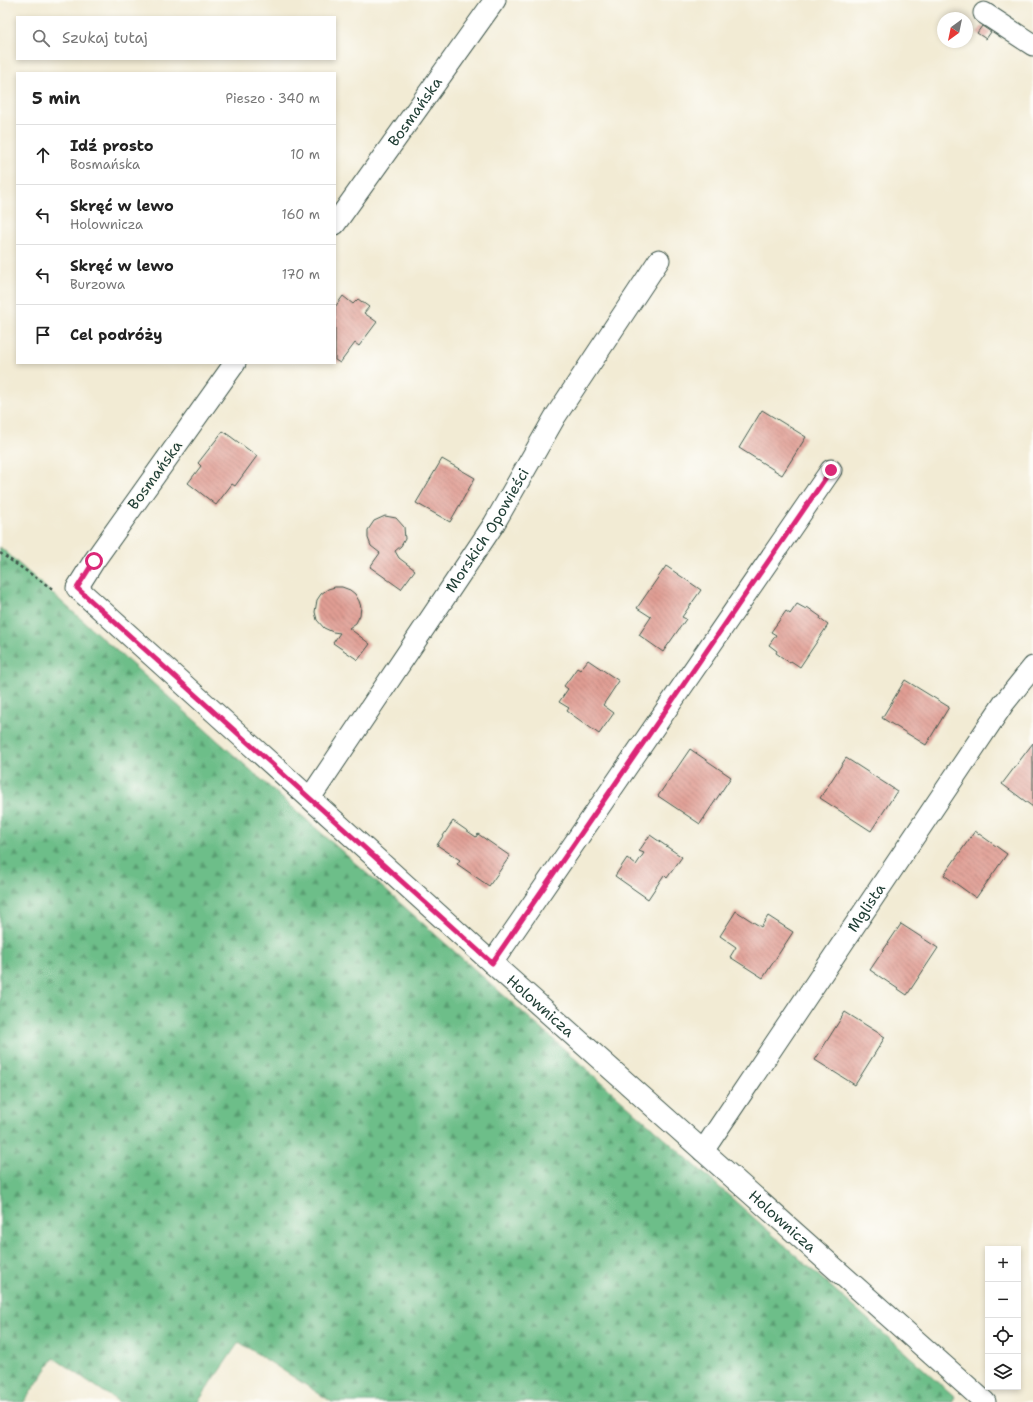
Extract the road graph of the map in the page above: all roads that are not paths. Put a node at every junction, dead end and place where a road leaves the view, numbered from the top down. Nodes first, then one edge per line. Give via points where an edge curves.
1 (495, 0) edge
2 (984, 13) dead end
3 (1033, 44) edge
4 (336, 223) edge
5 (659, 260) dead end
6 (234, 364) edge
7 (831, 470) dead end
8 (77, 588) joint
9 (1033, 668) edge
10 (310, 798) junction
11 (492, 963) junction
12 (703, 1151) junction
13 (985, 1402) edge

1 - 4 street, Bosmańska
2 - 3 street
5 - 10 street, Morskich Opowieści via 555,417 494,524
6 - 8 street, Bosmańska
7 - 11 street
8 - 10 street, Holownicza
9 - 12 street, Mglista via 1004,703
10 - 11 street, Holownicza
11 - 12 street, Holownicza
12 - 13 street, Holownicza

